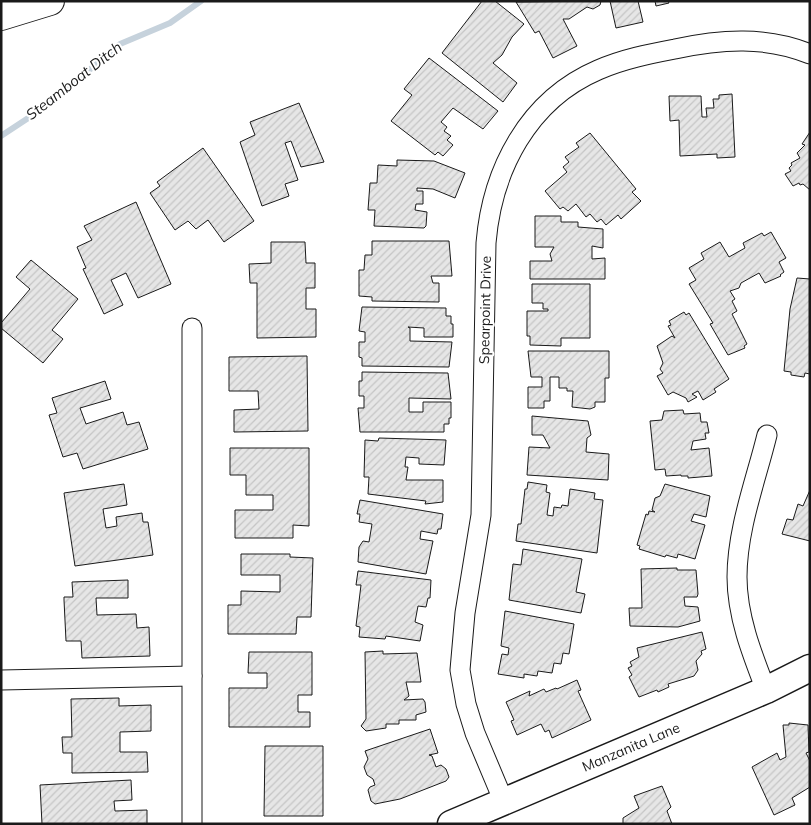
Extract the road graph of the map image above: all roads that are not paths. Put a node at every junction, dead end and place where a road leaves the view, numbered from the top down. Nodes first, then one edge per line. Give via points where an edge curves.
1 (50, 1) edge
2 (1, 16) edge
3 (808, 50) edge
4 (192, 328) dead end
5 (767, 435) dead end
6 (810, 668) edge
7 (192, 676) junction
8 (1, 680) edge
9 (766, 690) junction
10 (504, 802) junction
11 (192, 824) edge
12 (451, 824) edge

1 - 2 main road
3 - 10 street, Spearpoint Drive via 758,41 710,41 625,59 596,70 547,105 524,130 496,186 486,243 481,515 464,620 460,670 475,733
4 - 7 street
5 - 9 street via 743,529 737,578 743,621
6 - 9 street, Manzanita Lane
7 - 8 street
7 - 11 street
9 - 10 street, Manzanita Lane
10 - 12 street, Manzanita Lane

